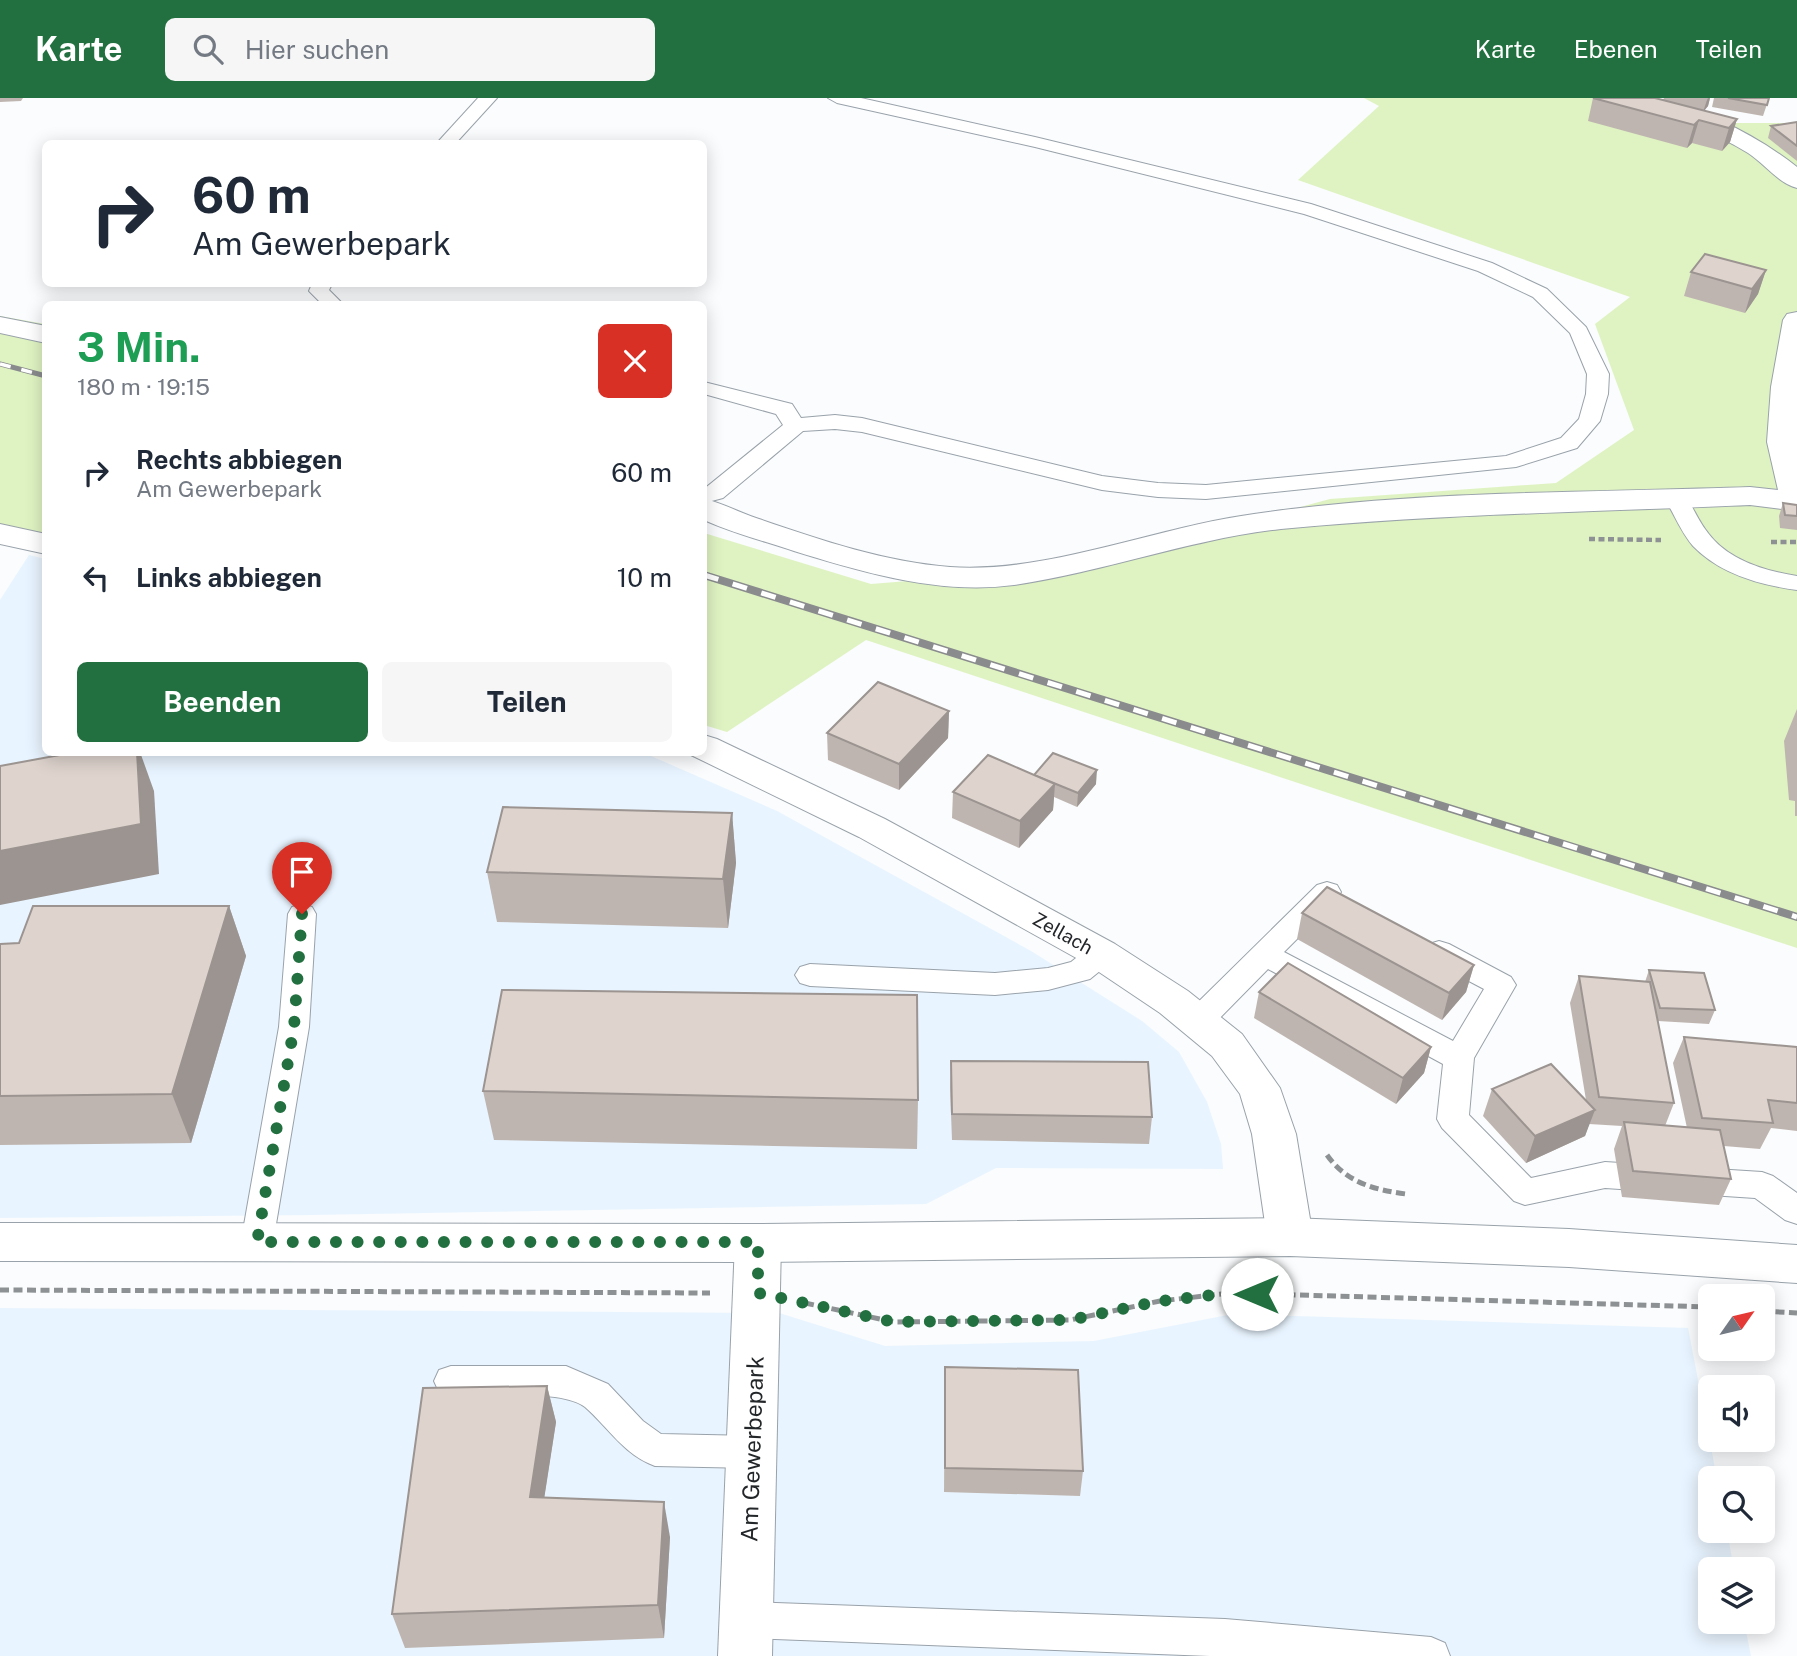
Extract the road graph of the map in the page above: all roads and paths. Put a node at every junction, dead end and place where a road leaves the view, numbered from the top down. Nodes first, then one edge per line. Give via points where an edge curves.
1 (488, 98) edge
2 (837, 98) edge
3 (1630, 98) edge
4 (449, 140) edge
5 (1797, 180) edge
6 (321, 287) edge
7 (329, 301) edge
8 (1797, 320) edge
9 (0, 324) edge
10 (42, 334) edge
11 (707, 389) edge
12 (795, 426) junction
13 (707, 495) edge
14 (1676, 499) junction
15 (1797, 502) edge
16 (707, 510) edge
17 (0, 534) edge
18 (42, 543) edge
19 (1797, 583) edge
20 (707, 748) edge
21 (1350, 904) edge
22 (302, 914) dead end
23 (1420, 941) edge
24 (1101, 954) junction
25 (1265, 955) junction
26 (810, 975) dead end
27 (1198, 1021) junction
28 (1460, 1059) junction
29 (1322, 1146) dead end
30 (1411, 1195) dead end
31 (1797, 1211) edge
32 (1290, 1237) junction
33 (0, 1242) edge
34 (257, 1242) junction
35 (758, 1242) junction
36 (1797, 1264) edge
37 (0, 1290) edge
38 (758, 1293) junction
39 (1698, 1307) edge
40 (1775, 1312) edge
41 (1797, 1313) edge
42 (451, 1381) dead end
43 (752, 1452) junction
44 (745, 1638) edge
45 (1431, 1656) edge

1 - 4 lane
2 - 12 lane via 1311,210 1485,267 1540,293 1579,331 1598,374 1597,394 1590,421 1569,443 1508,462 1206,492 1102,483 862,425 812,422
3 - 5 street via 1705,123 1756,148
6 - 7 lane via 319,291
8 - 15 street via 1782,442
9 - 10 street
11 - 12 lane via 784,409
12 - 13 lane
14 - 15 street via 1750,496
14 - 16 street via 1338,514 1263,522 1053,567 964,578 849,558
14 - 19 lane via 1701,541 1730,562 1756,575
17 - 18 street
20 - 24 street, Zellach via 872,828
21 - 25 lane via 1327,891
22 - 34 lane via 294,1027
23 - 28 lane via 1501,985
24 - 26 lane via 1080,971 995,984
24 - 27 street, Zellach
25 - 27 lane
25 - 28 lane
27 - 32 street, Zellach via 1227,1045 1259,1088 1274,1134
28 - 31 lane via 1453,1119 1525,1192 1605,1175 1762,1185
29 - 30 path via 1333,1166 1355,1182
32 - 35 street
32 - 36 street via 1569,1248
33 - 34 street
34 - 35 street
35 - 38 street, Am Gewerbepark
37 - 38 path
38 - 39 path via 894,1322 1070,1320 1160,1301 1231,1293
38 - 43 street, Am Gewerbepark
40 - 41 path
42 - 43 lane via 566,1381 596,1395 629,1432 656,1450
43 - 44 street, Am Gewerbepark
44 - 45 lane via 1225,1638

